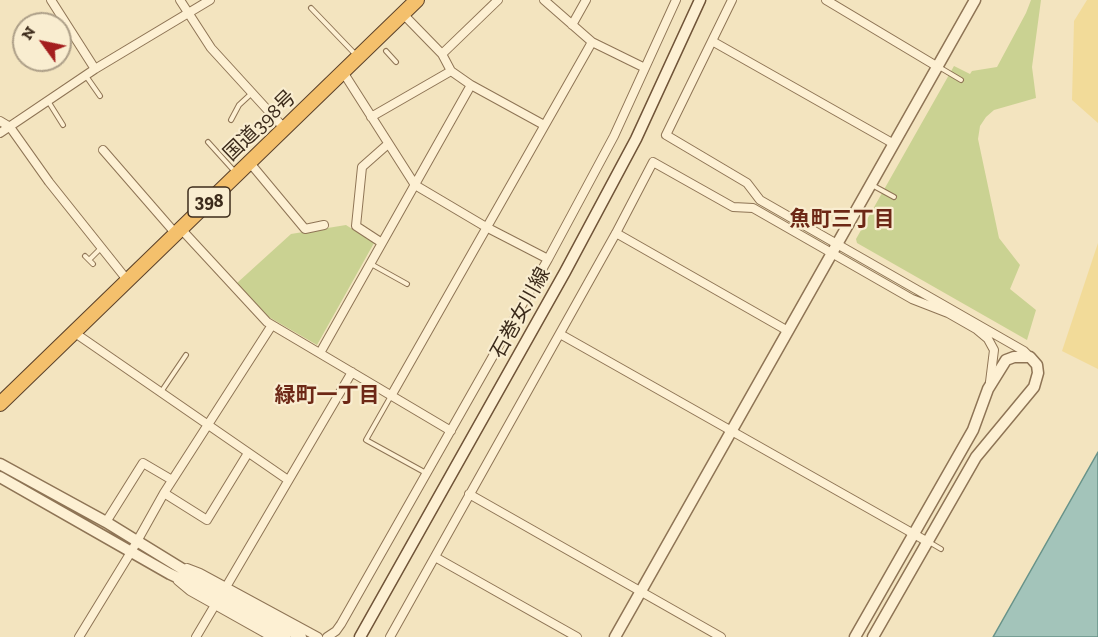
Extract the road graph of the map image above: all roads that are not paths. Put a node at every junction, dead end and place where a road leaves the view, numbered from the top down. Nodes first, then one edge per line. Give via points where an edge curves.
1 (51, 0) edge
2 (180, 0) edge
3 (210, 0) edge
4 (417, 0) edge
5 (498, 0) edge
6 (544, 0) edge
7 (586, 0) edge
8 (676, 0) edge
9 (700, 0) edge
10 (732, 0) edge
11 (975, 0) edge
12 (830, 1) edge
13 (311, 8) dead end
14 (188, 14) junction
15 (403, 14) junction
16 (572, 25) junction
17 (712, 41) junction
18 (592, 42) junction
19 (386, 51) dead end
20 (442, 54) junction
21 (358, 57) junction
22 (396, 62) dead end
23 (938, 67) junction
24 (645, 68) junction
25 (95, 69) junction
26 (451, 71) junction
27 (343, 72) junction
28 (86, 75) junction
29 (961, 80) dead end
30 (471, 85) junction
31 (252, 93) junction
32 (100, 96) dead end
33 (48, 101) junction
34 (371, 117) junction
35 (231, 120) dead end
36 (0, 121) edge
37 (63, 125) dead end
38 (544, 125) junction
39 (10, 127) junction
40 (285, 129) junction
41 (0, 133) edge
42 (208, 142) dead end
43 (388, 144) junction
44 (894, 144) junction
45 (103, 150) dead end
46 (250, 163) junction
47 (237, 175) junction
48 (872, 184) junction
49 (415, 185) junction
50 (894, 197) dead end
51 (324, 225) dead end
52 (486, 228) junction
53 (179, 231) junction
54 (616, 233) junction
55 (382, 243) junction
56 (101, 247) junction
57 (836, 248) junction
58 (85, 256) dead end
59 (548, 259) junction
60 (89, 260) junction
61 (93, 264) dead end
62 (371, 264) junction
63 (120, 284) junction
64 (406, 284) dead end
65 (272, 325) junction
66 (788, 331) junction
67 (75, 333) junction
68 (560, 334) junction
69 (320, 353) junction
70 (186, 355) dead end
71 (1030, 357) junction
72 (352, 372) junction
73 (988, 389) junction
74 (160, 393) junction
75 (391, 396) junction
76 (0, 404) edge
77 (207, 425) junction
78 (451, 430) junction
79 (732, 431) junction
80 (248, 453) junction
81 (0, 464) edge
82 (426, 473) junction
83 (0, 477) edge
84 (172, 480) junction
85 (288, 480) junction
86 (164, 493) junction
87 (469, 494) junction
88 (105, 522) junction
89 (914, 534) junction
90 (137, 542) junction
91 (928, 542) junction
92 (941, 549) dead end
93 (131, 552) junction
94 (435, 557) junction
95 (175, 563) junction
96 (170, 574) junction
97 (226, 587) junction
98 (641, 591) junction
99 (215, 605) junction
100 (79, 637) edge
101 (196, 637) edge
102 (270, 637) edge
103 (285, 637) edge
104 (301, 637) edge
105 (318, 637) edge
106 (327, 637) edge
107 (360, 637) edge
108 (390, 637) edge
109 (577, 637) edge
110 (615, 637) edge
111 (721, 637) edge
112 (855, 637) edge
113 (873, 637) edge

1 - 25 street
2 - 14 street
3 - 14 street
4 - 15 highway, 国道398号 / 398
5 - 20 street
6 - 16 street
7 - 16 street
8 - 24 street
9 - 107 street, 石巻女川線 via 636,139
10 - 17 street
11 - 23 street
12 - 23 street
13 - 21 lane
14 - 25 street
14 - 31 street via 211,48
15 - 20 street
15 - 21 highway, 国道398号 / 398
16 - 18 street
17 - 44 street
17 - 57 street via 666,135 747,183 760,200
18 - 24 street
18 - 38 street
19 - 22 lane
20 - 26 street
21 - 27 highway, 国道398号 / 398
23 - 29 lane
23 - 44 street
24 - 59 street via 614,136
25 - 28 street
26 - 30 street
26 - 34 street
27 - 34 street
27 - 40 highway, 国道398号 / 398
28 - 32 lane
28 - 33 street
30 - 38 street
30 - 49 street
31 - 35 lane via 238,105
31 - 40 street
33 - 37 lane
33 - 39 street
34 - 43 street
36 - 39 street
38 - 52 street
39 - 41 street
39 - 56 street
40 - 46 highway, 国道398号 / 398
42 - 47 lane
43 - 49 street
43 - 55 street via 362,167 356,226
44 - 48 street
45 - 53 street
46 - 47 highway, 国道398号 / 398
46 - 51 street via 305,230
47 - 53 highway, 国道398号 / 398
48 - 50 lane
48 - 57 street
49 - 52 street
49 - 55 street
52 - 59 street
52 - 75 street
53 - 63 highway, 国道398号 / 398
53 - 65 street
54 - 57 street via 653,162 733,207 753,208
54 - 66 street
54 - 68 street
55 - 62 street
56 - 60 lane
56 - 63 street
57 - 66 street
57 - 71 street
57 - 73 street via 912,299 948,313 988,339 994,350
58 - 60 lane
59 - 78 street
60 - 61 lane
62 - 64 lane
62 - 69 street
63 - 67 highway, 国道398号 / 398
65 - 69 street
65 - 77 street
66 - 79 street
67 - 74 street
67 - 76 highway, 国道398号 / 398
68 - 79 street
68 - 87 street
69 - 72 street
70 - 74 lane
71 - 73 street via 1006,360
71 - 91 street via 1037,365 1034,387 976,457
72 - 75 street
72 - 85 street
73 - 89 street via 973,430
74 - 77 street
75 - 78 street
75 - 82 lane via 366,440
77 - 80 street
77 - 84 street
78 - 82 street
79 - 89 street
79 - 98 street
80 - 85 street
80 - 86 street via 207,520
81 - 88 street
82 - 106 street via 341,624
83 - 93 street
84 - 86 street
84 - 88 street via 143,463
85 - 97 street
86 - 90 street
87 - 94 street
87 - 98 street
88 - 90 street
89 - 91 street
89 - 112 street
90 - 93 street
90 - 95 street
91 - 92 lane
91 - 113 street
93 - 96 street
93 - 100 street
94 - 108 street
94 - 109 street
95 - 97 street
95 - 104 street
96 - 99 street
96 - 103 street
97 - 105 street
98 - 110 street
98 - 111 street
99 - 101 street
99 - 102 street

